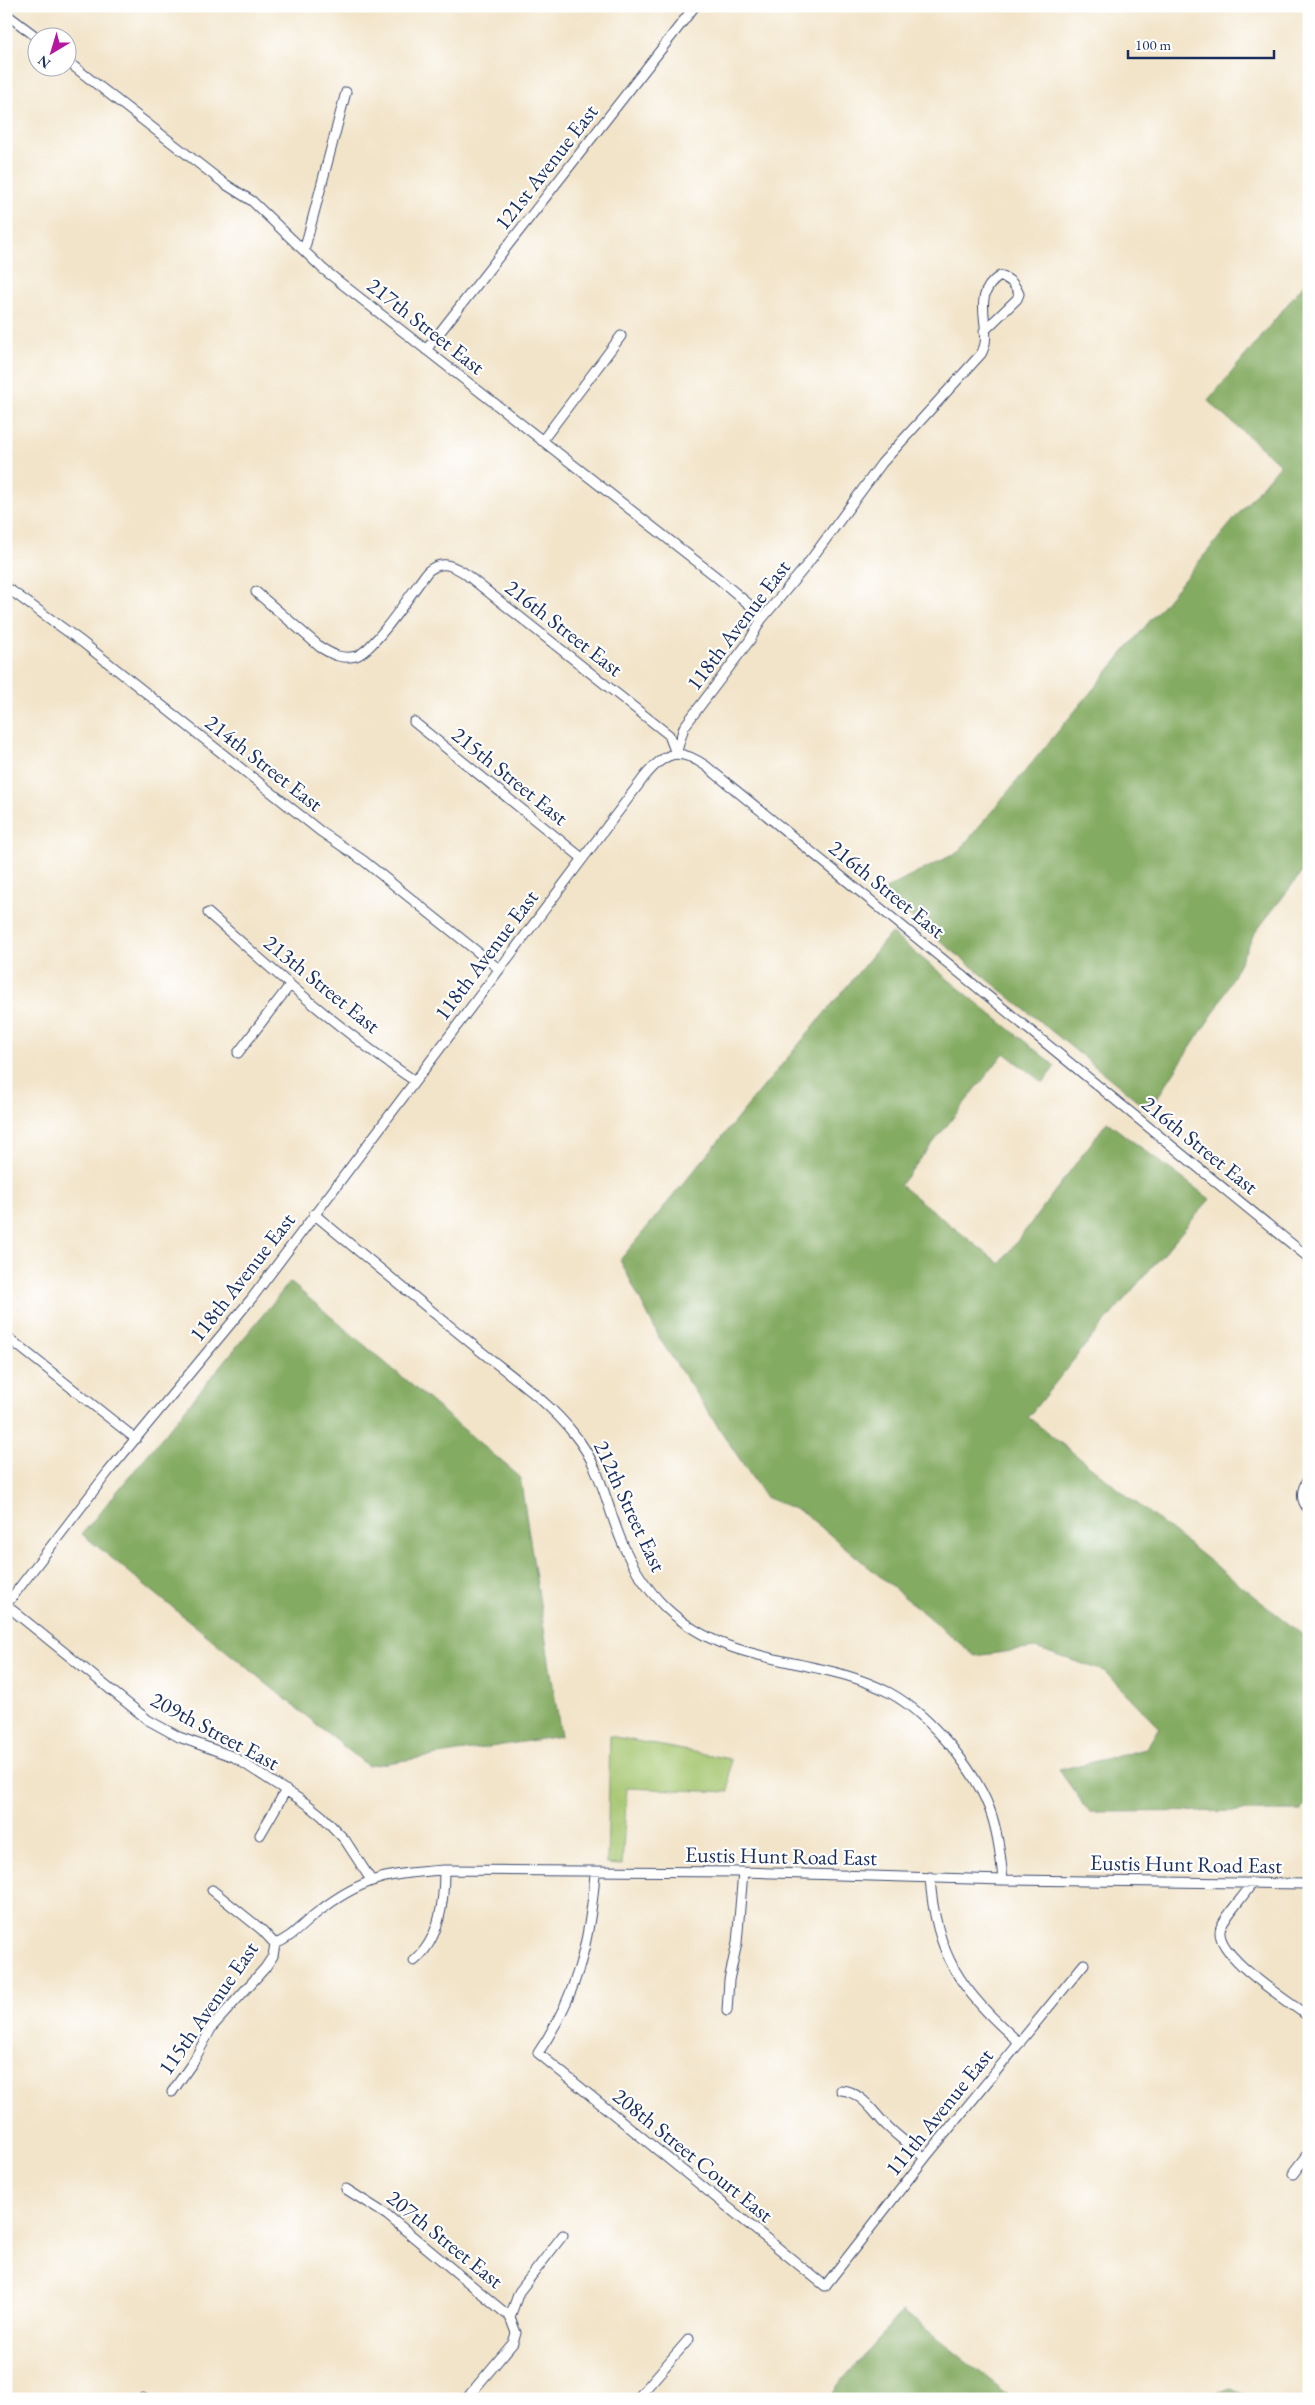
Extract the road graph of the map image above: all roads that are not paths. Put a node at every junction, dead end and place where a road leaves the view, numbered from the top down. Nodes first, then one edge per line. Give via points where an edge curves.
1 (694, 6) edge
2 (6, 14) edge
3 (28, 30) edge
4 (78, 70) edge
5 (346, 92) dead end
6 (304, 251) junction
7 (984, 330) junction
8 (621, 336) dead end
9 (426, 350) junction
10 (542, 440) junction
11 (6, 587) edge
12 (256, 592) dead end
13 (761, 620) junction
14 (414, 722) dead end
15 (676, 754) junction
16 (582, 858) junction
17 (208, 913) dead end
18 (499, 969) junction
19 (290, 985) junction
20 (238, 1054) dead end
21 (415, 1081) junction
22 (314, 1214) junction
23 (1309, 1258) edge
24 (7, 1339) edge
25 (136, 1438) junction
26 (1309, 1478) edge
27 (1309, 1510) edge
28 (6, 1605) edge
29 (286, 1790) junction
30 (260, 1835) dead end
31 (444, 1870) junction
32 (743, 1872) junction
33 (595, 1873) junction
34 (930, 1877) junction
35 (371, 1880) junction
36 (1003, 1880) junction
37 (1252, 1883) junction
38 (1309, 1884) edge
39 (212, 1890) dead end
40 (275, 1944) junction
41 (414, 1961) dead end
42 (1084, 1964) dead end
43 (727, 2011) dead end
44 (1309, 2017) edge
45 (1020, 2043) junction
46 (841, 2090) dead end
47 (172, 2092) dead end
48 (1309, 2153) edge
49 (925, 2158) junction
50 (1293, 2174) dead end
51 (346, 2189) dead end
52 (563, 2235) dead end
53 (825, 2286) joint
54 (511, 2322) junction
55 (689, 2340) dead end
56 (466, 2399) edge
57 (637, 2399) edge

1 - 9 street, 121st Avenue East
2 - 3 street
4 - 6 street, 217th Street East via 201,166 252,201
5 - 6 street
6 - 9 street, 217th Street East
7 - 7 street, 118th Avenue East via 983,298 994,280 1000,276 1008,278 1015,285 1018,299
7 - 13 street, 118th Avenue East via 981,354 882,463 806,566
8 - 10 street
9 - 10 street, 217th Street East
10 - 13 street, 217th Street East via 751,606
11 - 18 street, 214th Street East via 82,642
12 - 15 street, 216th Street East via 331,654 347,658 365,652 428,571 439,564 446,564 463,572 669,735
13 - 15 street, 118th Avenue East via 750,640 684,727
14 - 16 street, 215th Street East
15 - 16 street, 118th Avenue East via 657,761
15 - 23 street, 216th Street East via 688,755 706,766
16 - 18 street, 118th Avenue East
17 - 19 street, 213th Street East
18 - 21 street, 118th Avenue East
19 - 20 street
19 - 21 street, 213th Street East
21 - 22 street, 118th Avenue East
22 - 25 street, 118th Avenue East via 252,1298
22 - 36 street, 212th Street East via 562,1420 595,1465 629,1558 642,1580 668,1609 721,1644 740,1652 856,1678 892,1694 924,1717 962,1760 988,1802 1000,1840
24 - 25 street
25 - 28 street, 118th Avenue East
26 - 27 street via 1301,1494
28 - 29 street, 209th Street East via 148,1720 179,1737 234,1757
29 - 30 street
29 - 35 street, 209th Street East via 308,1804 334,1828
31 - 33 street, Eustis Hunt Road East
31 - 35 street, Eustis Hunt Road East via 400,1873
31 - 41 street via 439,1920 429,1945
32 - 33 street, Eustis Hunt Road East
32 - 34 street, Eustis Hunt Road East
32 - 43 street
33 - 53 street, 208th Street Court East via 592,1913 581,1967 560,2018 538,2053
34 - 36 street, Eustis Hunt Road East
34 - 45 street via 934,1917 950,1963 979,2005
35 - 40 street, Eustis Hunt Road East via 338,1898 290,1937
36 - 37 street, Eustis Hunt Road East
37 - 38 street, Eustis Hunt Road East
37 - 44 street via 1220,1928 1222,1945 1239,1963
39 - 40 street
40 - 47 street, 115th Avenue East via 273,1956 265,1968 212,2027
42 - 45 street, 111th Avenue East
45 - 49 street, 111th Avenue East
46 - 49 street via 859,2097
48 - 50 street
49 - 53 street, 111th Avenue East
51 - 54 street, 207th Street East via 387,2215
52 - 54 street via 519,2292
54 - 56 street via 516,2333 513,2343
55 - 57 street

